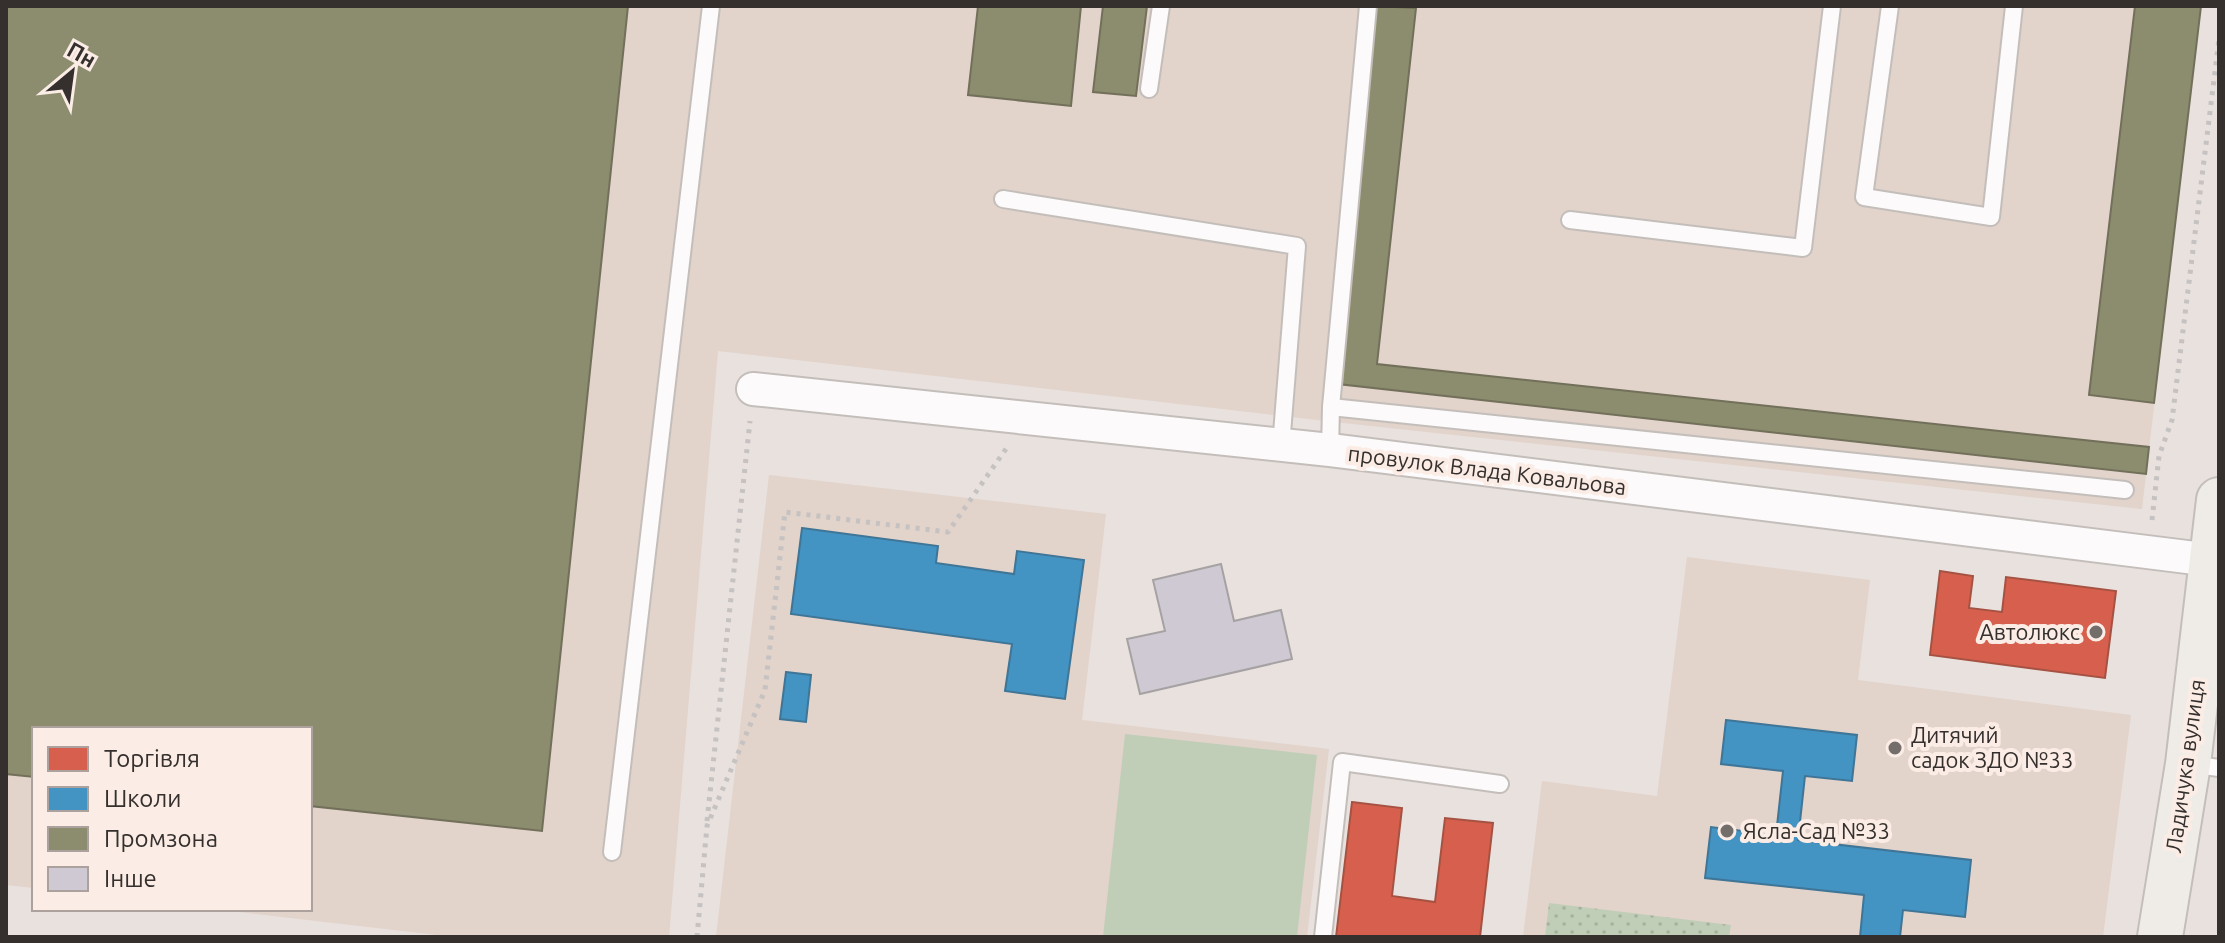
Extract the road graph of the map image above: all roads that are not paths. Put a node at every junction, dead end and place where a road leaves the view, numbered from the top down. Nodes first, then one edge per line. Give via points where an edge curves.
1 (711, 6) edge
2 (1161, 6) edge
3 (1368, 6) edge
4 (1832, 6) edge
5 (1890, 6) edge
6 (2014, 6) edge
7 (1149, 89) dead end
8 (1003, 199) dead end
9 (1570, 220) dead end
10 (753, 389) road end
11 (1331, 407) junction
12 (1281, 446) junction
13 (1330, 450) junction
14 (2125, 490) dead end
15 (2219, 500) edge
16 (2216, 561) edge
17 (2203, 766) edge
18 (1500, 784) dead end
19 (612, 852) dead end
20 (1323, 937) edge
21 (2160, 937) edge

1 - 19 lane
2 - 7 lane
3 - 11 lane
4 - 9 lane via 1803,248
5 - 6 lane via 1864,197 1991,217
8 - 12 lane via 1297,246
10 - 12 street, провулок Влада Ковальова
11 - 13 lane
11 - 14 lane
12 - 13 street, провулок Влада Ковальова
13 - 16 street, провулок Влада Ковальова
15 - 16 street, Ладичука вулиця
16 - 17 street, Ладичука вулиця
17 - 21 street, Ладичука вулиця
18 - 20 lane via 1342,762

